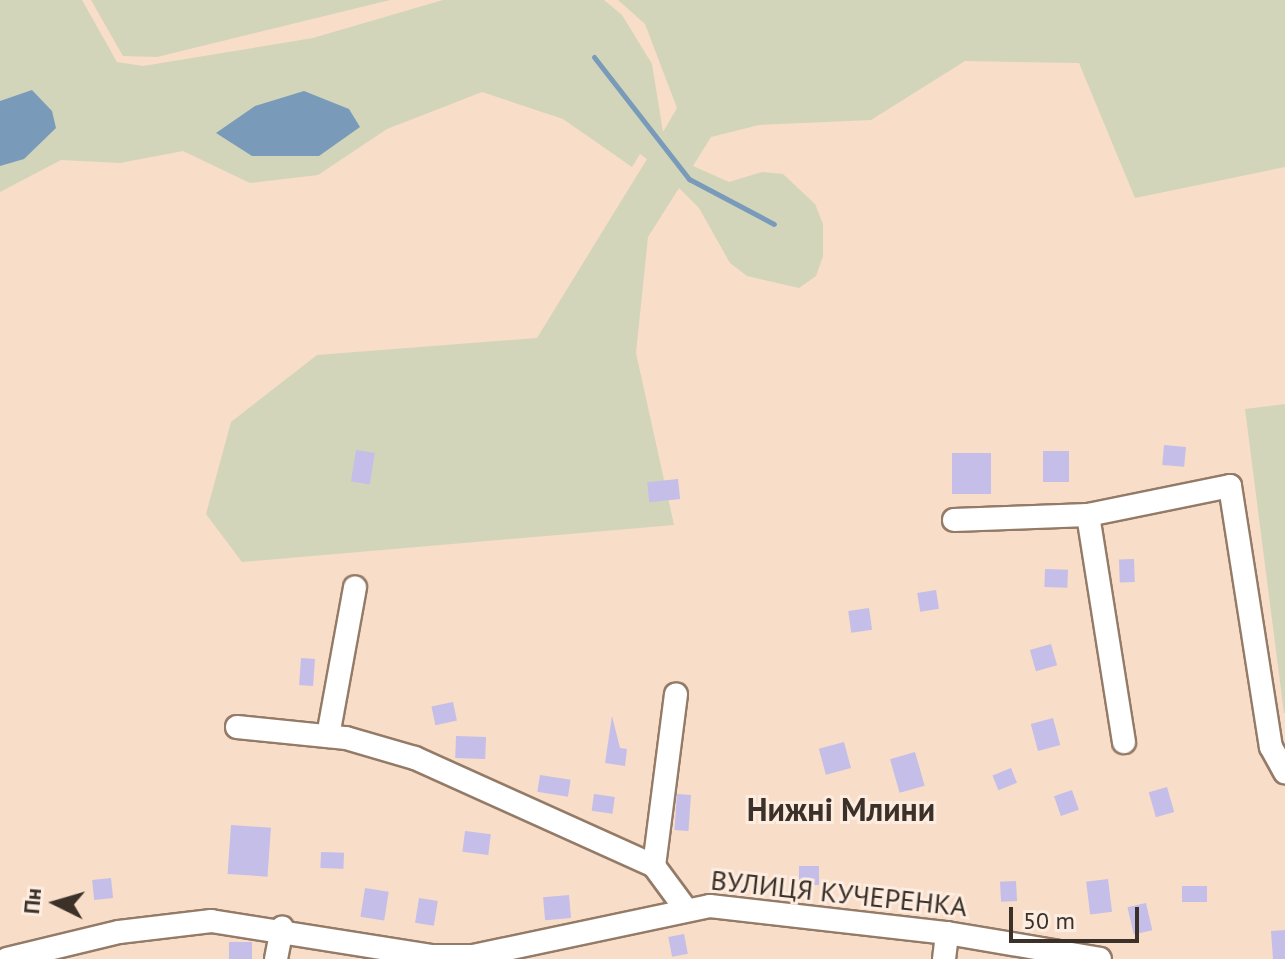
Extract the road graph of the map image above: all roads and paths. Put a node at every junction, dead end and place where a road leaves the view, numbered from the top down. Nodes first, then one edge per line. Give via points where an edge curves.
1 (1088, 515) junction
2 (954, 520) dead end
3 (355, 587) dead end
4 (676, 694) dead end
5 (237, 727) dead end
6 (328, 736) junction
7 (1124, 742) dead end
8 (1285, 772) edge
9 (654, 866) junction
10 (685, 908) junction
11 (282, 928) junction
12 (947, 933) junction
13 (38, 956) edge
14 (7, 959) edge
15 (276, 959) edge
16 (944, 959) edge
17 (1100, 959) edge

1 - 2 street
1 - 7 street
1 - 8 street via 1230,486 1271,747
3 - 6 street
4 - 9 street
5 - 6 street
6 - 9 street via 415,758
9 - 10 street
10 - 11 street, ВУЛИЦЯ КУЧЕРЕНКА via 473,956 432,956
10 - 12 street, ВУЛИЦЯ КУЧЕРЕНКА
11 - 13 street, ВУЛИЦЯ КУЧЕРЕНКА via 189,921
11 - 15 street
12 - 16 street
12 - 17 street, ВУЛИЦЯ КУЧЕРЕНКА
13 - 14 street, ВУЛИЦЯ КУЧЕРЕНКА

